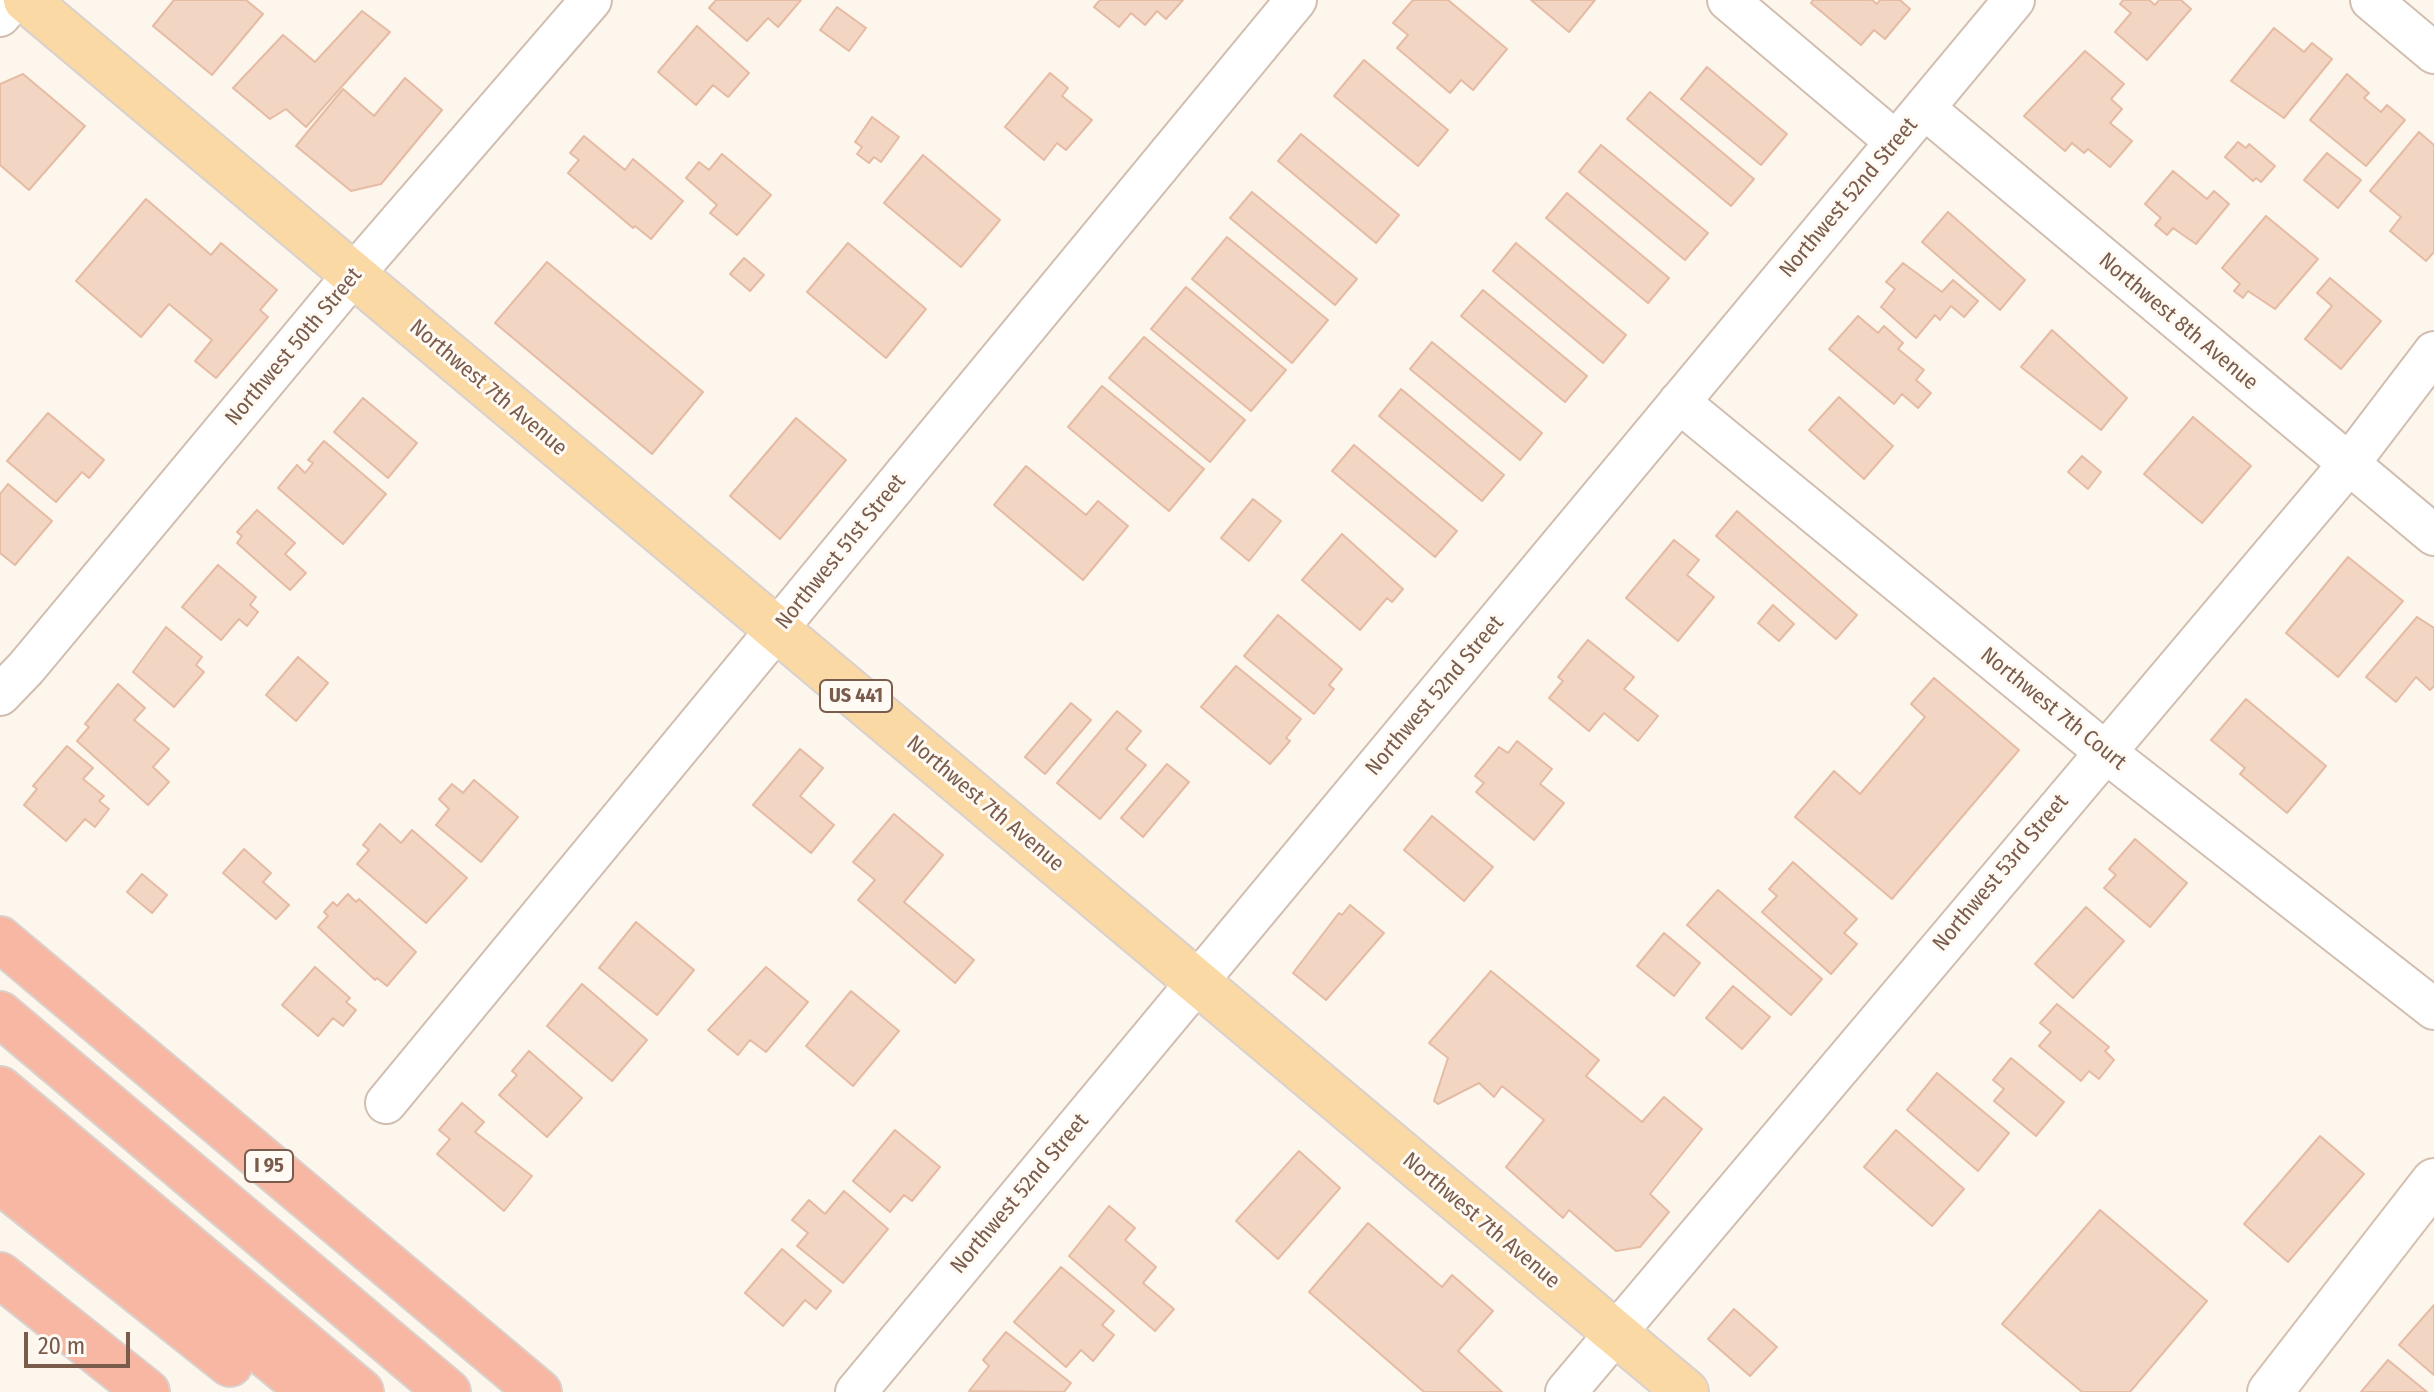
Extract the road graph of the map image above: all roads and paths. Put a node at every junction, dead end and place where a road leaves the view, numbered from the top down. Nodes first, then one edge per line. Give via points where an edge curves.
1 (13, 0) edge
2 (26, 0) edge
3 (591, 0) edge
4 (1296, 0) edge
5 (1728, 0) edge
6 (2014, 0) edge
7 (2371, 0) edge
8 (0, 16) edge
9 (2434, 53) edge
10 (1924, 108) junction
11 (1896, 142) junction
12 (354, 274) junction
13 (2434, 352) edge
14 (1679, 402) junction
15 (2348, 465) junction
16 (2434, 535) edge
17 (776, 630) junction
18 (0, 695) edge
19 (2104, 751) junction
20 (0, 939) edge
21 (1198, 984) junction
22 (2434, 1009) edge
23 (0, 1014) edge
24 (0, 1089) edge
25 (386, 1103) dead end
26 (0, 1136) edge
27 (0, 1181) edge
28 (2434, 1181) edge
29 (0, 1275) edge
30 (1616, 1333) junction
31 (147, 1392) edge
32 (265, 1392) edge
33 (311, 1392) edge
34 (361, 1392) edge
35 (448, 1392) edge
36 (539, 1392) edge
37 (856, 1392) edge
38 (1566, 1392) edge
39 (1686, 1392) edge
40 (2270, 1392) edge

1 - 8 street
2 - 12 main road, Northwest 7th Avenue / US 441
3 - 12 street, Northwest 50th Street
4 - 17 street, Northwest 51st Street
5 - 11 street
6 - 10 street, Northwest 52nd Street
7 - 9 street
10 - 11 street, Northwest 52nd Street
10 - 15 street, Northwest 8th Avenue
11 - 14 street, Northwest 52nd Street
12 - 17 main road, Northwest 7th Avenue / US 441
12 - 18 street, Northwest 50th Street
13 - 15 street, Northwest 53rd Street
14 - 19 street, Northwest 7th Court
14 - 21 street, Northwest 52nd Street
15 - 16 street, Northwest 8th Avenue
15 - 19 street, Northwest 53rd Street
17 - 21 main road, Northwest 7th Avenue / US 441
17 - 25 street, Northwest 51st Street
19 - 22 street, Northwest 7th Court
19 - 30 street, Northwest 53rd Street
20 - 36 highway, I 95
21 - 30 main road, Northwest 7th Avenue / US 441
21 - 37 street, Northwest 52nd Street
23 - 35 highway
24 - 34 highway
26 - 33 highway
27 - 32 highway
28 - 40 main road
29 - 31 highway
30 - 38 street, Northwest 53rd Street
30 - 39 main road, Northwest 7th Avenue / US 441

